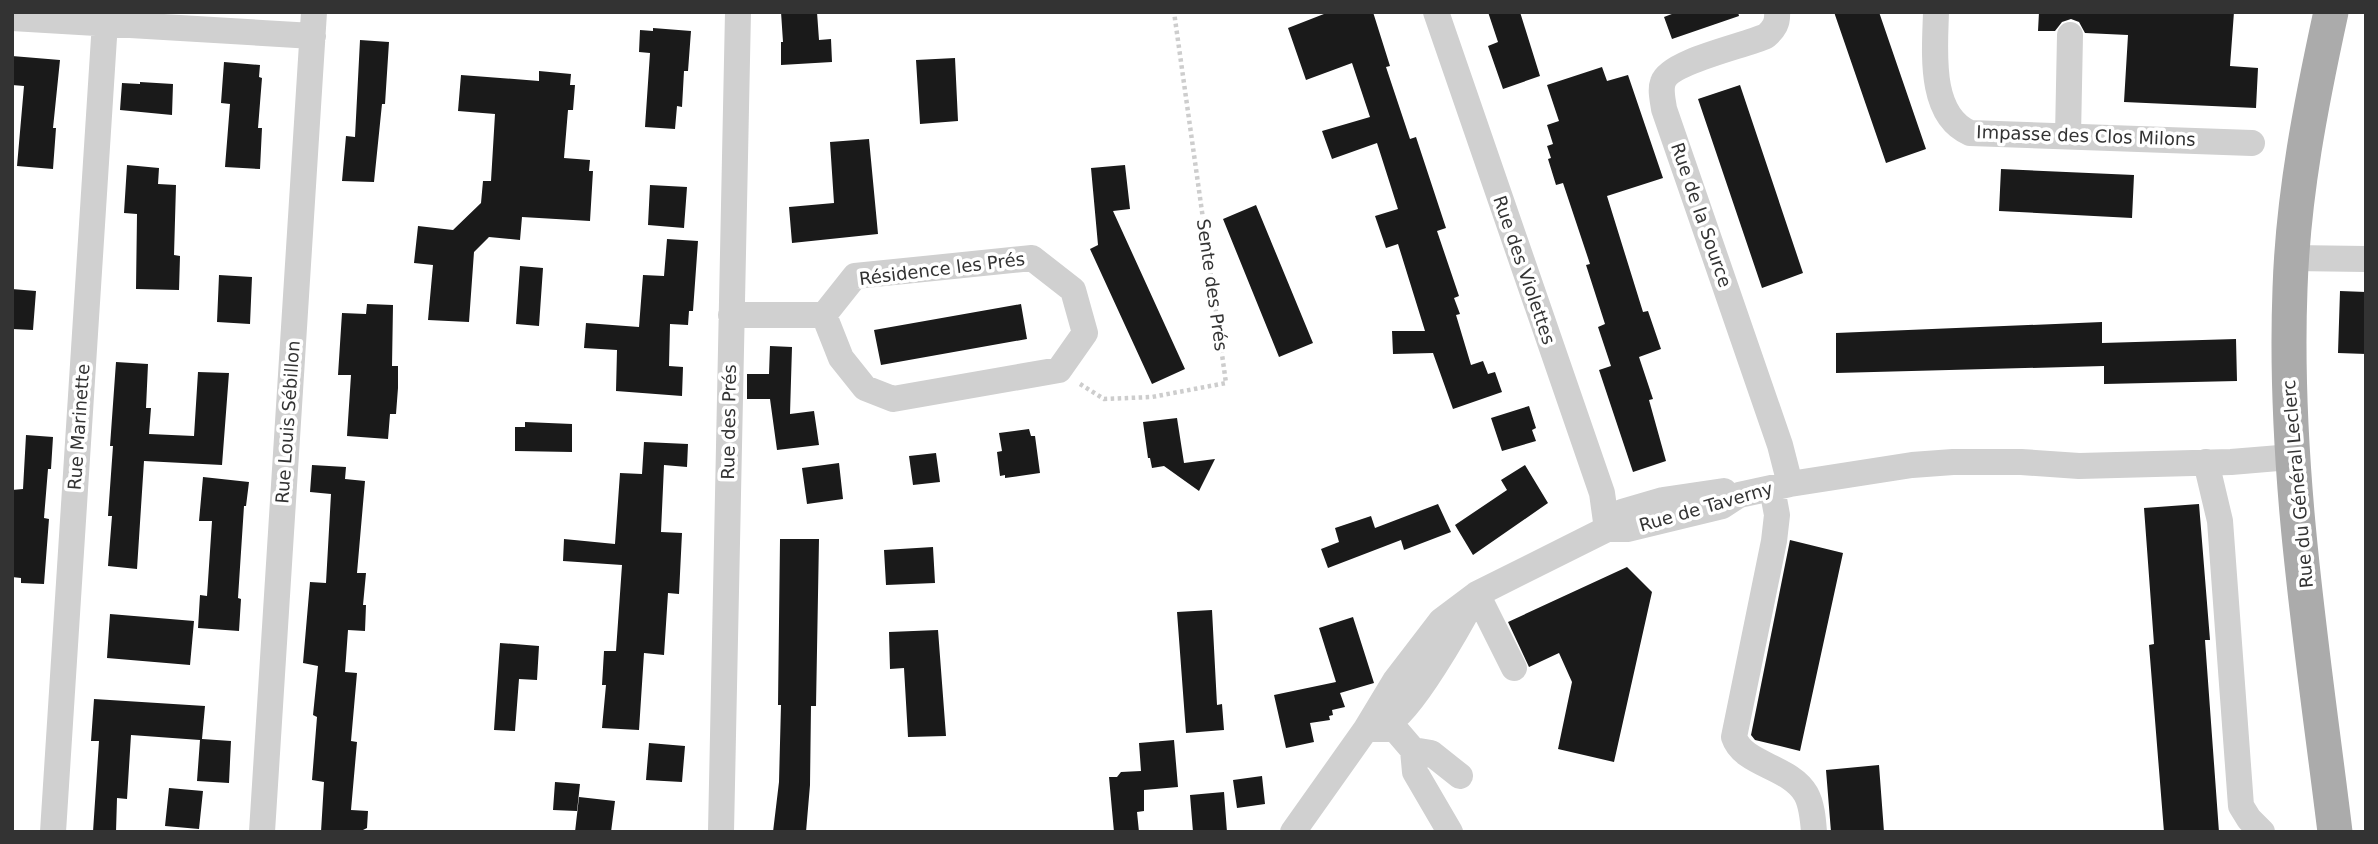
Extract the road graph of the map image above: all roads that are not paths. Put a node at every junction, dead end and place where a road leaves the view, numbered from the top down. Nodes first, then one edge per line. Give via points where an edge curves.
1 (738, 12) edge
2 (1436, 12) edge
3 (1777, 12) edge
4 (1936, 12) edge
5 (2331, 12) edge
6 (12, 18) edge
7 (105, 22) junction
8 (313, 24) edge
9 (2070, 35) dead end
10 (2068, 136) junction
11 (2252, 143) dead end
12 (2292, 258) junction
13 (2366, 259) edge
14 (731, 315) junction
15 (824, 315) junction
16 (2292, 457) junction
17 (2206, 462) junction
18 (1781, 486) junction
19 (1607, 529) junction
20 (1477, 594) junction
21 (1514, 668) dead end
22 (1366, 729) junction
23 (1413, 750) junction
24 (1460, 776) dead end
25 (53, 832) edge
26 (262, 832) edge
27 (721, 832) edge
28 (1293, 832) edge
29 (1450, 832) edge
30 (1814, 832) edge
31 (2262, 832) edge
32 (2335, 832) edge

1 - 14 street, Rue des Prés
2 - 19 street, Rue des Violettes via 1602,493
3 - 18 street, Rue de la Source via 1773,30 1766,36 1681,65 1668,74 1662,94 1780,445
4 - 10 street, Impasse des Clos Milons via 1935,68 1947,112 1959,128 1970,133
5 - 12 main road, Rue du Général Leclerc via 2302,155
6 - 7 street
7 - 8 street
7 - 25 street, Rue Marinette
8 - 26 street, Rue Louis Sébillon
9 - 10 street
10 - 11 street, Impasse des Clos Milons
12 - 13 street
12 - 16 main road, Rue du Général Leclerc
14 - 15 street
14 - 27 street, Rue des Prés
15 - 15 street, Résidence les Prés via 841,358 865,388 893,399 1059,370 1085,333 1073,290 1032,258 855,276
16 - 17 street, Rue de Taverny
16 - 32 main road, Rue du Général Leclerc
17 - 18 street, Rue de Taverny via 2079,466 1953,462
17 - 31 street via 2220,520 2241,806
18 - 19 street, Rue de Taverny via 1739,495 1722,506 1674,508 1627,529
18 - 30 street, Rue de la Source via 1734,737 1745,753 1792,779 1805,793
19 - 20 street, Rue de Taverny
20 - 21 street
20 - 22 street, Rue de Taverny via 1441,621 1429,654
22 - 23 street via 1395,729
22 - 28 street, Rue de Taverny
23 - 24 street via 1431,753
23 - 29 street via 1415,772

